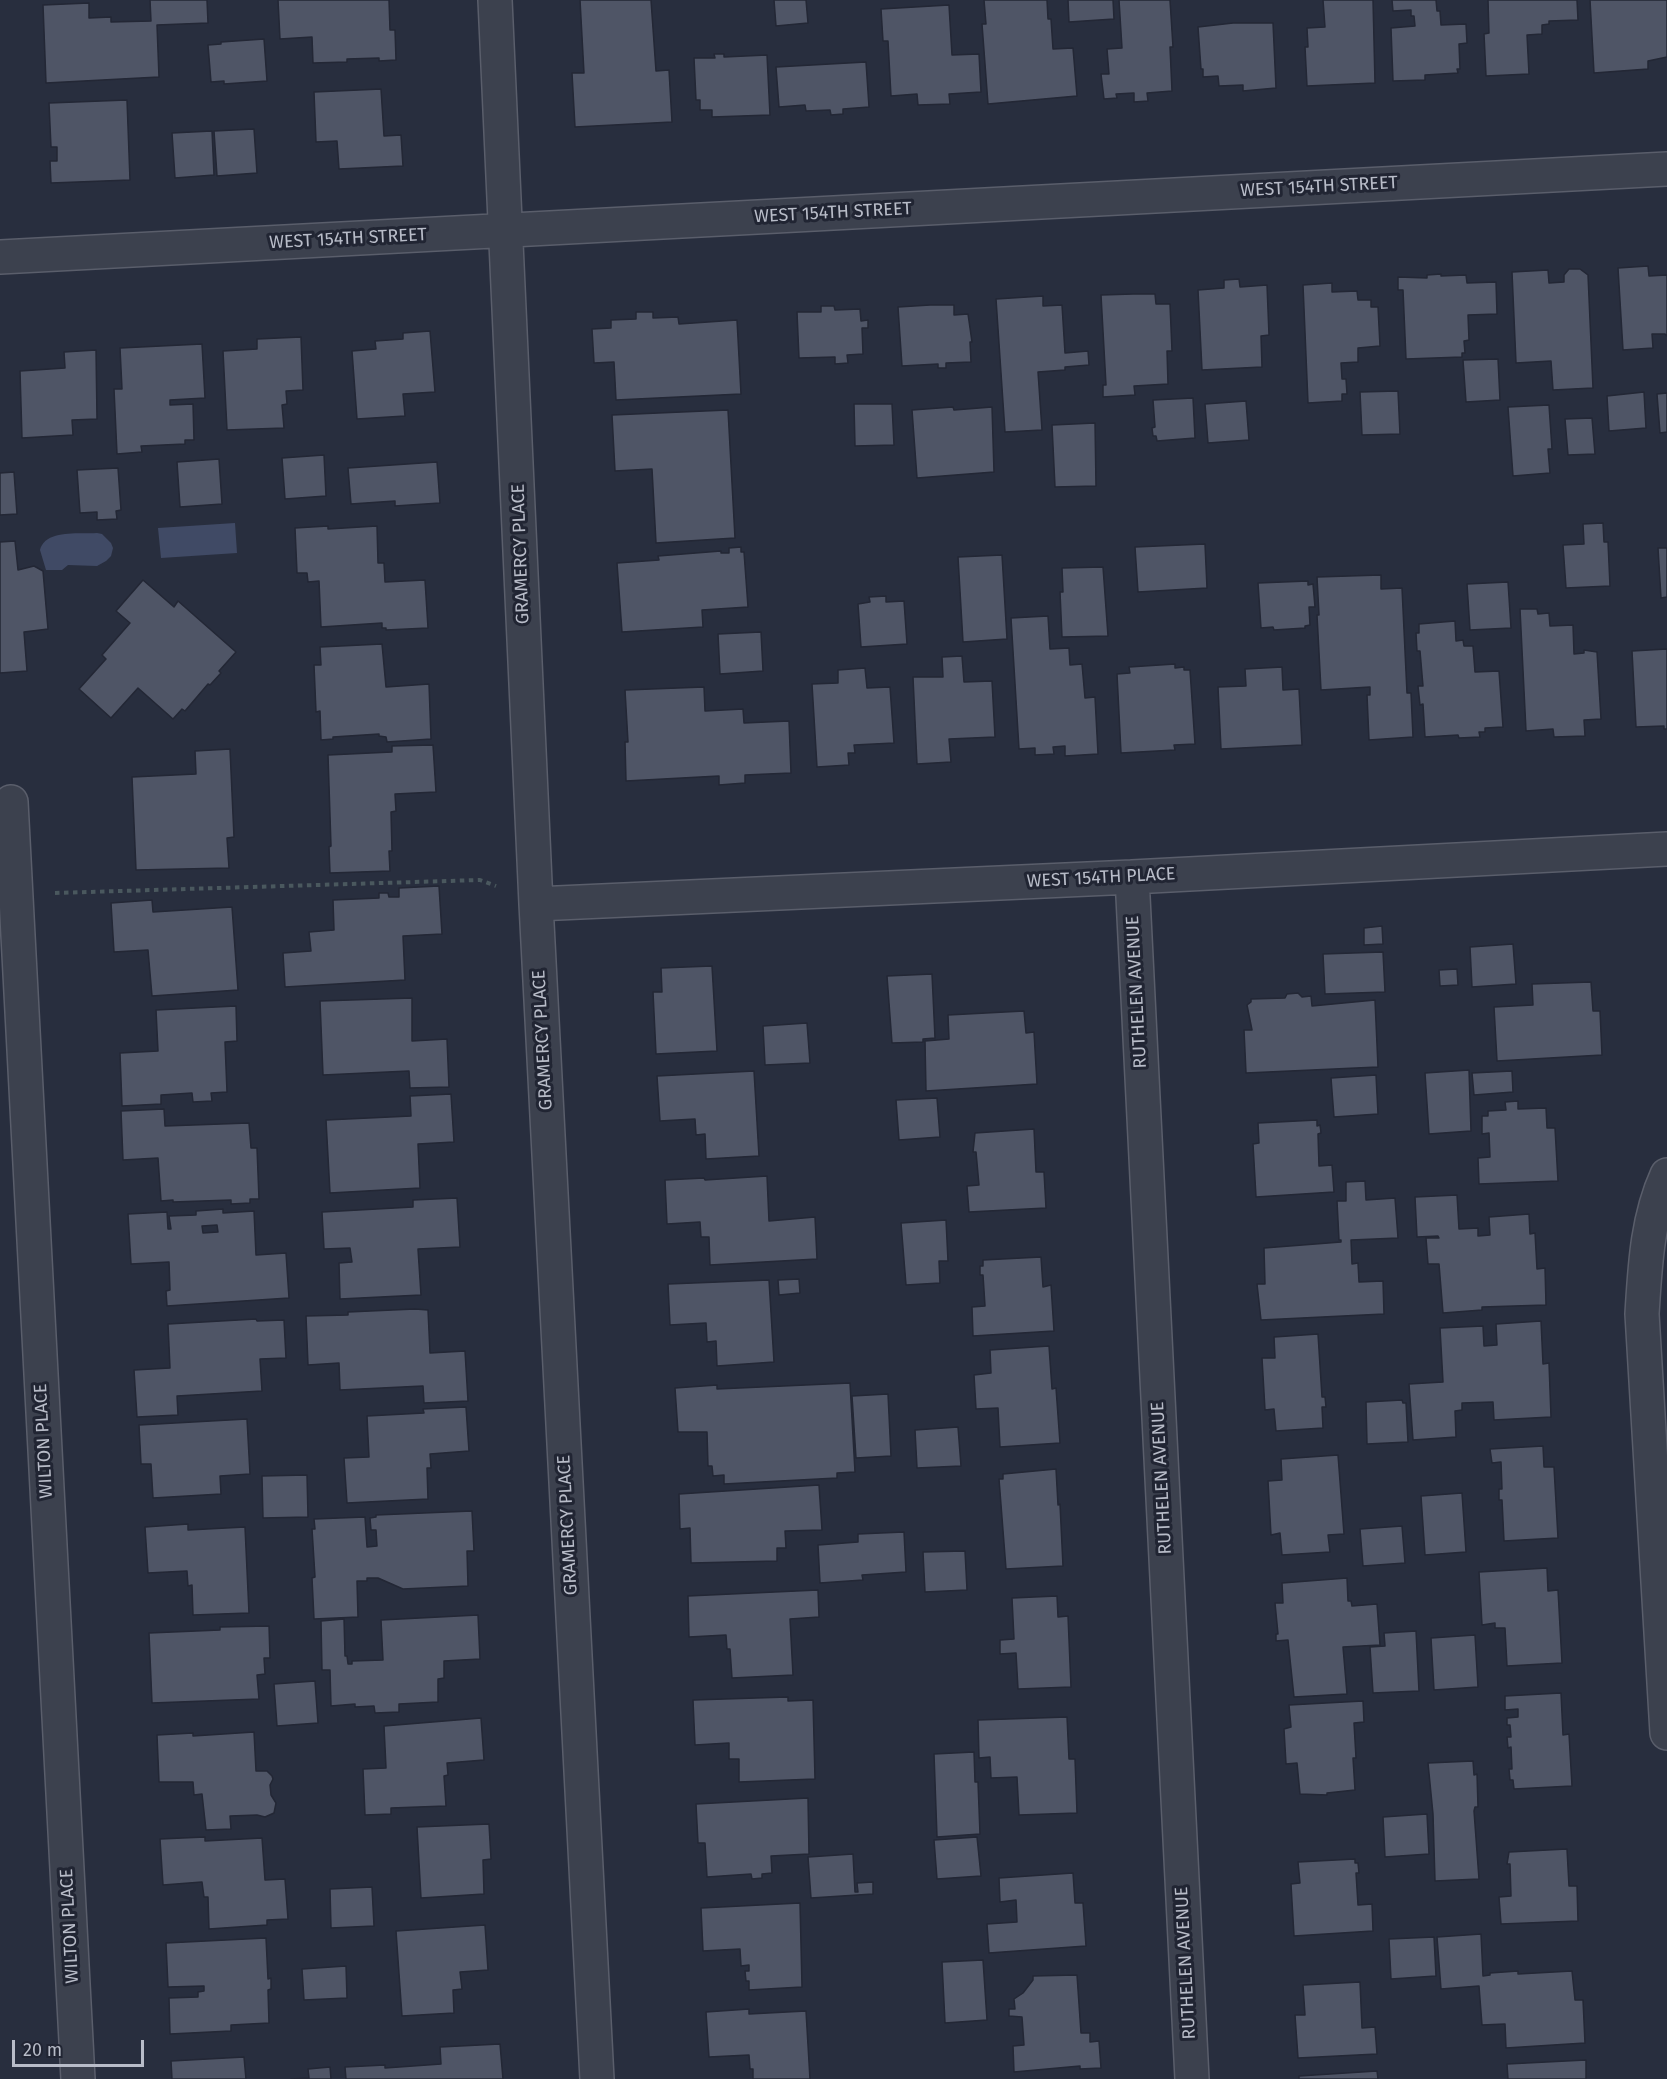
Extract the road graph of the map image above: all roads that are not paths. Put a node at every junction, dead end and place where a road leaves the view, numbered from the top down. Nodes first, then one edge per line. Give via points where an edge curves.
1 (495, 0) edge
2 (1667, 169) edge
3 (507, 230) junction
4 (0, 257) edge
5 (11, 802) dead end
6 (1667, 849) edge
7 (1132, 877) junction
8 (536, 904) junction
9 (1667, 1175) edge
10 (1667, 1733) edge
11 (78, 2079) edge
12 (597, 2079) edge
13 (1192, 2079) edge

1 - 3 street, GRAMERCY PLACE
2 - 3 street, WEST 154TH STREET
3 - 4 street, WEST 154TH STREET
3 - 8 street, GRAMERCY PLACE
5 - 11 street, WILTON PLACE
6 - 7 street, WEST 154TH PLACE
7 - 8 street, WEST 154TH PLACE
7 - 13 street, RUTHELEN AVENUE
8 - 12 street, GRAMERCY PLACE
9 - 10 street via 1646,1245 1642,1314

